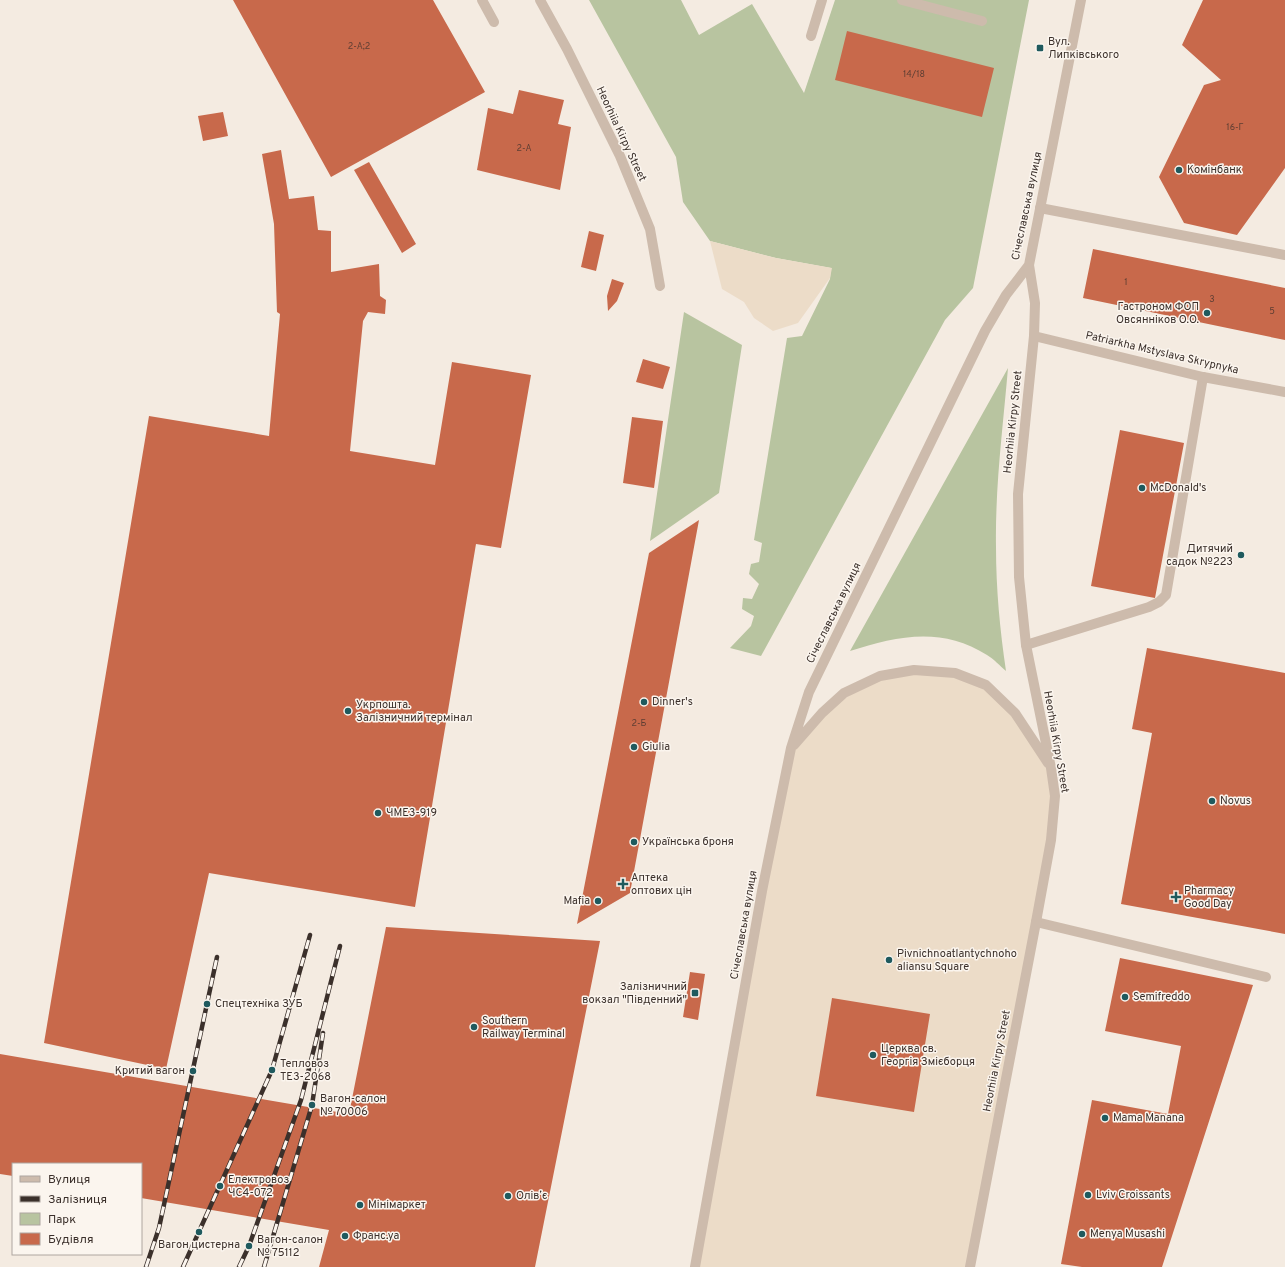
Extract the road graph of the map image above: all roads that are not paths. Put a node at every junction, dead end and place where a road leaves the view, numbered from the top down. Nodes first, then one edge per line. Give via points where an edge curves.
1 (482, 0) edge
2 (540, 0) edge
3 (822, 0) edge
4 (902, 0) edge
5 (1081, 0) edge
6 (982, 21) dead end
7 (494, 22) dead end
8 (811, 36) dead end
9 (1040, 208) junction
10 (1285, 255) edge
11 (1029, 264) junction
12 (660, 286) dead end
13 (1034, 336) junction
14 (1203, 377) junction
15 (1285, 392) edge
16 (1026, 645) junction
17 (791, 748) junction
18 (1051, 768) junction
19 (1036, 922) junction
20 (1266, 977) dead end
21 (695, 1267) edge
22 (970, 1267) edge

1 - 7 street
2 - 12 street, Heorhiia Kirpy Street via 620,156 650,229
3 - 8 street
4 - 6 street
5 - 9 street, Січеславська вулиця
9 - 10 street
9 - 11 street, Січеславська вулиця
11 - 13 street, Heorhiia Kirpy Street via 1035,303
11 - 17 street, Січеславська вулиця via 1006,295 985,331 830,646 809,692
13 - 14 street, Patriarkha Mstyslava Skrypnyka
13 - 16 street, Heorhiia Kirpy Street via 1018,494 1019,577
14 - 15 street, Patriarkha Mstyslava Skrypnyka
14 - 16 street via 1166,595 1149,607
16 - 18 street, Heorhiia Kirpy Street
17 - 18 street via 844,693 873,679 914,670 955,673 986,685 1015,713
17 - 21 street, Січеславська вулиця via 762,891
18 - 19 street, Heorhiia Kirpy Street via 1055,796 1051,840
19 - 20 street
19 - 22 street, Heorhiia Kirpy Street

